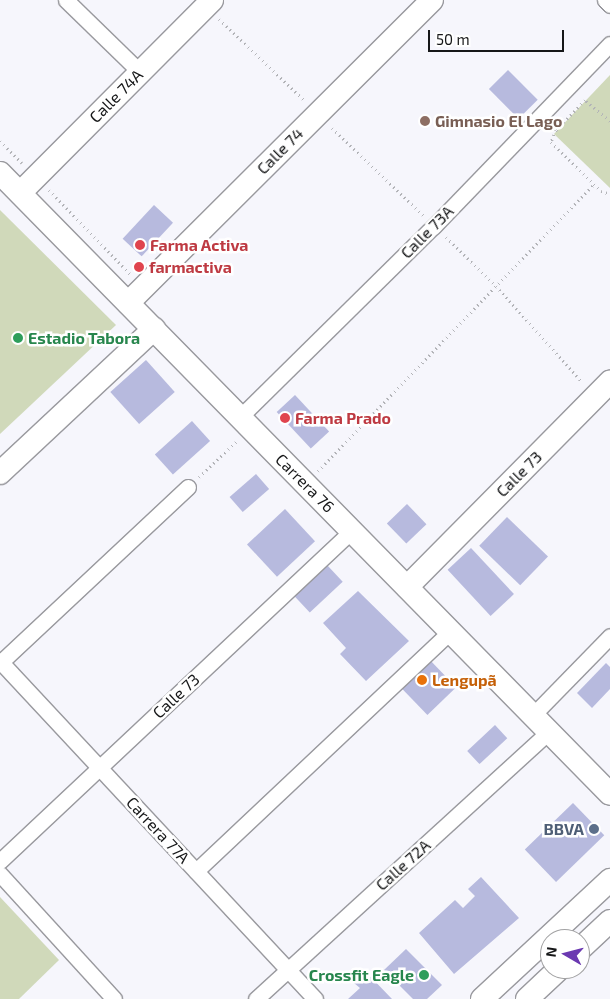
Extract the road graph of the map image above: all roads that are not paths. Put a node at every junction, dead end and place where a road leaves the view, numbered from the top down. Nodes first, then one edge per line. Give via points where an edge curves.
1 (66, 0) edge
2 (432, 0) edge
3 (605, 0) edge
4 (209, 3) edge
5 (610, 5) edge
6 (610, 44) edge
7 (140, 72) junction
8 (0, 173) edge
9 (20, 193) junction
10 (128, 303) junction
11 (154, 329) junction
12 (603, 390) edge
13 (240, 427) junction
14 (0, 473) edge
15 (188, 487) road end
16 (352, 530) junction
17 (407, 587) junction
18 (451, 631) junction
19 (610, 636) edge
20 (0, 662) edge
21 (533, 715) junction
22 (549, 731) junction
23 (100, 768) junction
24 (610, 794) edge
25 (0, 861) edge
26 (196, 872) junction
27 (0, 874) edge
28 (610, 880) edge
29 (610, 921) edge
30 (590, 940) edge
31 (288, 970) junction
32 (548, 979) edge
33 (114, 999) edge
34 (256, 999) edge
35 (315, 999) edge
36 (482, 999) edge
37 (527, 999) edge

1 - 7 street
2 - 10 street, Calle 74
3 - 5 street
4 - 7 street, Calle 74A
6 - 13 street, Calle 73A
7 - 9 street, Calle 74A
8 - 9 street, Carrera 76
9 - 10 street, Carrera 76
10 - 11 street, Carrera 76
11 - 13 street, Carrera 76
11 - 14 street
12 - 17 street, Calle 73
13 - 16 street, Carrera 76 via 306,484
15 - 20 street
16 - 17 street, Carrera 76
16 - 23 street, Calle 73
17 - 18 street, Carrera 76
18 - 21 street, Carrera 76
18 - 26 street
19 - 21 street
20 - 23 street, Carrera 77A
21 - 22 street, Carrera 76
22 - 24 street, Carrera 76
22 - 31 street, Calle 72A
23 - 25 street, Calle 73
23 - 26 street, Carrera 77A
26 - 31 street, Carrera 77A
27 - 33 street
28 - 36 street
29 - 30 street
31 - 34 street, Calle 72A
31 - 35 street, Carrera 77A
32 - 37 street

